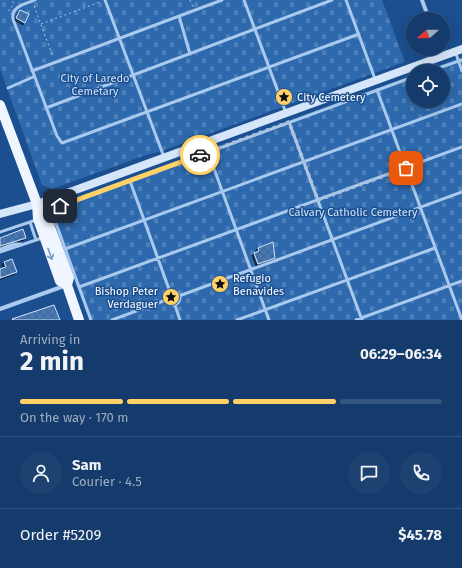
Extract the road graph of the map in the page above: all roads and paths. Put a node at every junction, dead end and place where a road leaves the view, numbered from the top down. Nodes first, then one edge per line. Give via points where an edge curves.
1 (12, 0) edge
2 (190, 0) edge
3 (222, 0) edge
4 (244, 0) edge
5 (332, 0) edge
6 (346, 0) edge
7 (422, 0) edge
8 (105, 1) edge
9 (34, 2) edge
10 (193, 8) dead end
11 (8, 11) dead end
12 (426, 12) edge
13 (178, 16) junction
14 (41, 24) junction
15 (255, 29) junction
16 (359, 34) junction
17 (119, 38) junction
18 (459, 50) edge
19 (190, 54) junction
20 (434, 56) edge
21 (54, 60) dead end
22 (460, 61) edge
23 (450, 64) edge
24 (269, 68) junction
25 (32, 71) junction
26 (462, 71) edge
27 (133, 76) junction
28 (33, 77) junction
29 (406, 80) edge
30 (375, 81) junction
31 (8, 88) dead end
32 (377, 90) junction
33 (462, 104) edge
34 (0, 105) edge
35 (46, 108) junction
36 (147, 113) junction
37 (286, 113) junction
38 (289, 122) junction
39 (392, 130) junction
40 (462, 147) edge
41 (208, 152) junction
42 (164, 158) junction
43 (304, 162) junction
44 (406, 168) junction
45 (130, 181) junction
46 (222, 192) junction
47 (462, 192) edge
48 (318, 200) junction
49 (37, 204) junction
50 (420, 207) junction
51 (0, 214) edge
52 (144, 220) junction
53 (34, 221) junction
54 (236, 230) junction
55 (0, 232) edge
56 (40, 238) junction
57 (333, 239) junction
58 (23, 244) junction
59 (435, 248) junction
60 (0, 249) edge
61 (65, 249) junction
62 (0, 252) edge
63 (158, 258) junction
64 (251, 269) junction
65 (348, 280) junction
66 (462, 281) edge
67 (67, 285) junction
68 (449, 286) junction
69 (79, 287) junction
70 (170, 292) junction
71 (179, 296) junction
72 (166, 300) junction
73 (175, 305) junction
74 (0, 310) edge
75 (265, 310) junction
76 (362, 319) edge
77 (79, 320) edge
78 (91, 320) edge
79 (112, 320) edge
80 (180, 320) edge
81 (237, 320) edge
82 (269, 320) edge
83 (356, 320) edge
84 (462, 320) edge

1 - 11 path via 14,4
2 - 10 path
3 - 13 lane
4 - 15 lane
5 - 15 lane
6 - 16 lane
7 - 12 street
8 - 14 path
8 - 17 lane
9 - 14 path
9 - 25 lane via 17,7 12,14
13 - 17 lane
13 - 19 lane
14 - 21 path
15 - 19 lane
15 - 24 lane
16 - 24 lane
16 - 30 lane
17 - 25 lane
17 - 27 lane
18 - 22 lane
19 - 27 lane
20 - 30 main road
22 - 23 lane
22 - 26 lane
24 - 36 lane
24 - 37 lane
25 - 28 lane
27 - 35 lane
27 - 36 lane
28 - 31 lane
28 - 35 lane
29 - 32 lane
30 - 37 main road
32 - 38 lane
32 - 39 lane
33 - 39 lane
34 - 49 main road
35 - 36 lane via 62,143
36 - 42 lane
37 - 42 main road
38 - 41 lane
38 - 43 lane
39 - 43 lane
39 - 44 lane
40 - 44 lane
41 - 45 lane
41 - 46 lane
42 - 49 main road
43 - 46 lane
43 - 48 lane
44 - 48 lane
44 - 50 lane
45 - 52 lane
45 - 61 lane via 54,211
46 - 52 lane
46 - 54 lane
47 - 50 lane
48 - 54 lane
48 - 57 lane
49 - 51 main road
49 - 53 main road
49 - 67 main road via 45,214 66,271
50 - 57 lane
50 - 59 lane
52 - 61 lane
52 - 63 lane
53 - 55 lane
53 - 56 main road
54 - 63 lane
54 - 64 lane
56 - 58 lane
56 -> 67 main road via 60,281
57 - 64 lane
57 - 65 lane
58 - 60 lane
58 - 62 lane
59 - 65 lane
59 - 68 lane
61 - 69 lane
63 - 69 lane
63 - 70 lane
64 - 71 lane
64 - 75 lane
65 - 75 lane
65 - 76 lane
66 - 68 lane
67 - 74 street
67 - 77 main road
68 - 76 lane
68 - 84 lane
69 - 78 lane
70 - 71 lane via 175,292
70 - 72 lane
71 - 73 lane
72 - 73 lane via 169,304
72 - 79 lane
73 - 80 lane
75 - 81 lane
75 - 82 lane
76 - 83 lane

